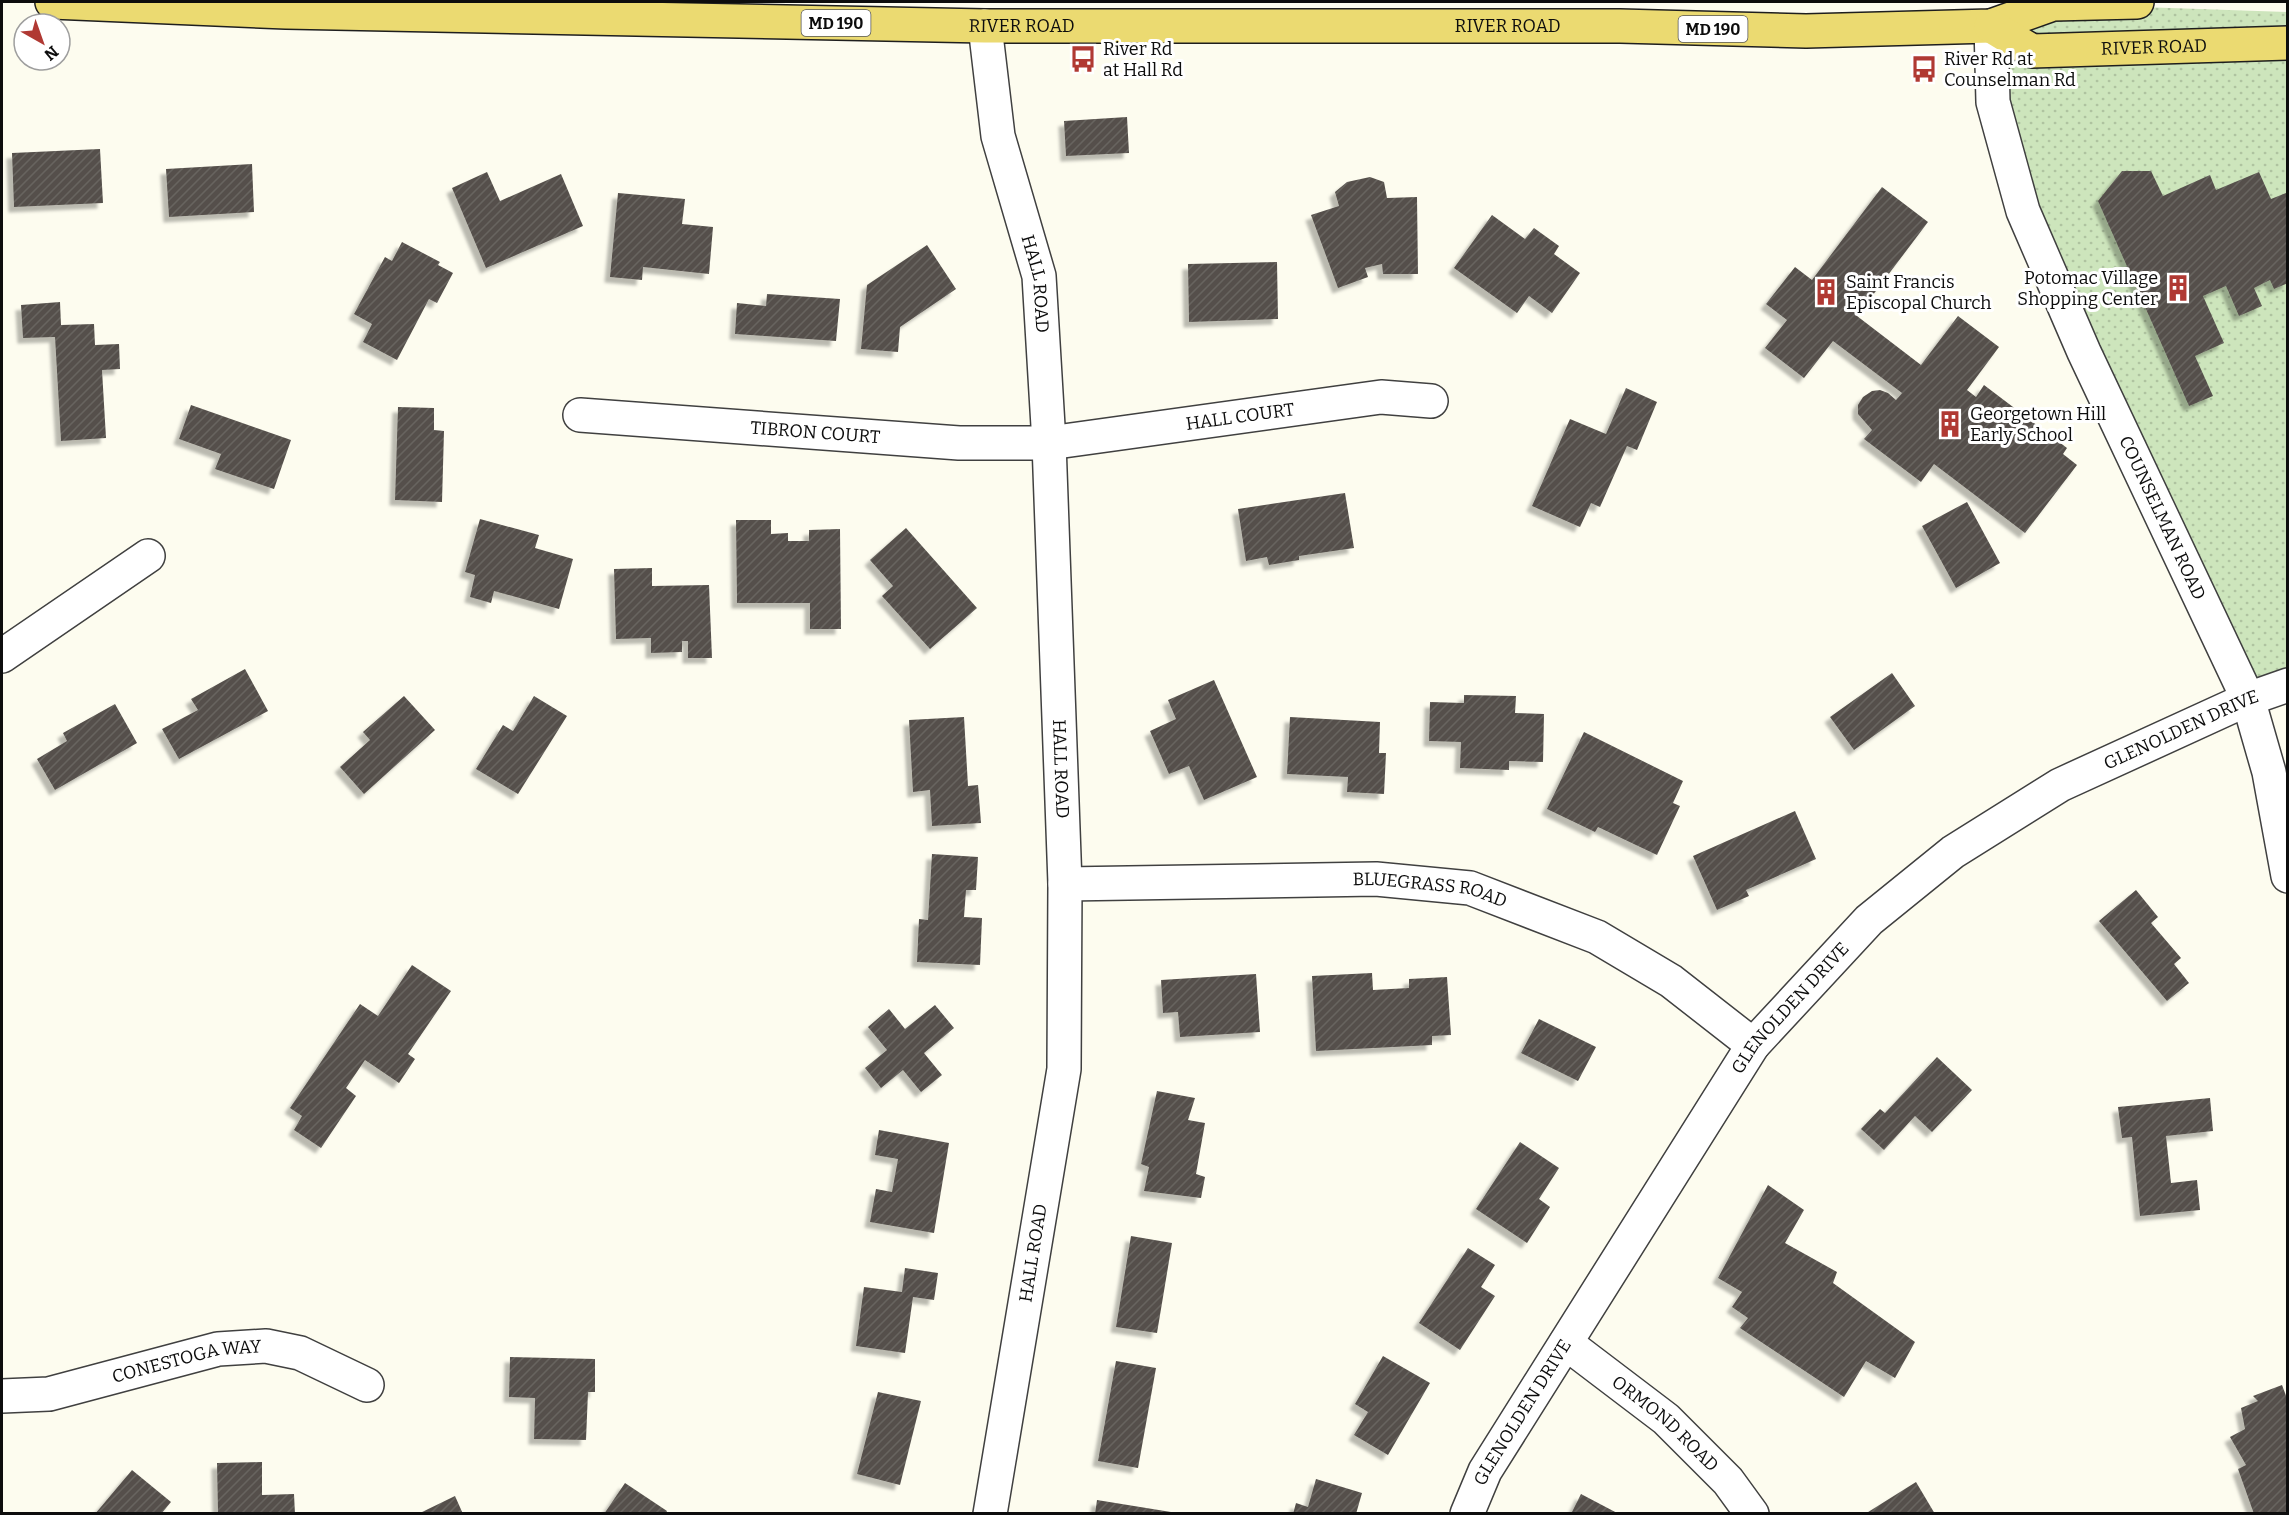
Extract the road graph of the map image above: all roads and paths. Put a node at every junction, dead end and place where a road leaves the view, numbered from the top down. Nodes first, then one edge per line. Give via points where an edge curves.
1 (52, 2) edge
2 (2138, 2) edge
3 (287, 7) edge
4 (985, 26) junction
5 (1991, 26) junction
6 (2288, 43) edge
7 (1431, 401) dead end
8 (580, 415) dead end
9 (1049, 443) junction
10 (148, 556) dead end
11 (2, 656) edge
12 (2288, 685) edge
13 (2248, 699) junction
14 (2288, 876) edge
15 (1065, 884) junction
16 (1753, 1044) junction
17 (1566, 1343) junction
18 (367, 1385) dead end
19 (2, 1396) edge
20 (990, 1514) edge
21 (1467, 1514) edge
22 (1752, 1514) edge

1 - 3 main road, RIVER ROAD / MD 190
2 - 5 main road, RIVER ROAD / MD 190 via 2053,4
3 - 4 main road, RIVER ROAD / MD 190
4 - 5 main road, RIVER ROAD / MD 190 via 1620,26 1806,31
4 - 9 street, HALL ROAD via 998,136 1039,276
5 - 6 main road, RIVER ROAD via 2032,51
5 - 13 street, COUNSELMAN ROAD via 1993,102 2023,211 2084,352
7 - 9 street, HALL COURT via 1381,397
8 - 9 street, TIBRON COURT via 959,443
9 - 15 street, HALL ROAD
10 - 11 street
12 - 13 street, GLENOLDEN DRIVE
13 - 14 street, COUNSELMAN ROAD via 2269,772
13 - 16 street, GLENOLDEN DRIVE via 2060,785 1953,852 1869,920
15 - 16 street, BLUEGRASS ROAD via 1376,879 1470,888 1597,937 1671,981
15 - 20 street, HALL ROAD via 1064,1069
16 - 17 street, GLENOLDEN DRIVE
17 - 21 street, GLENOLDEN DRIVE via 1485,1471
17 - 22 street, ORMOND ROAD via 1666,1419 1728,1480
18 - 19 street, CONESTOGA WAY via 300,1353 266,1346 218,1349 49,1394

